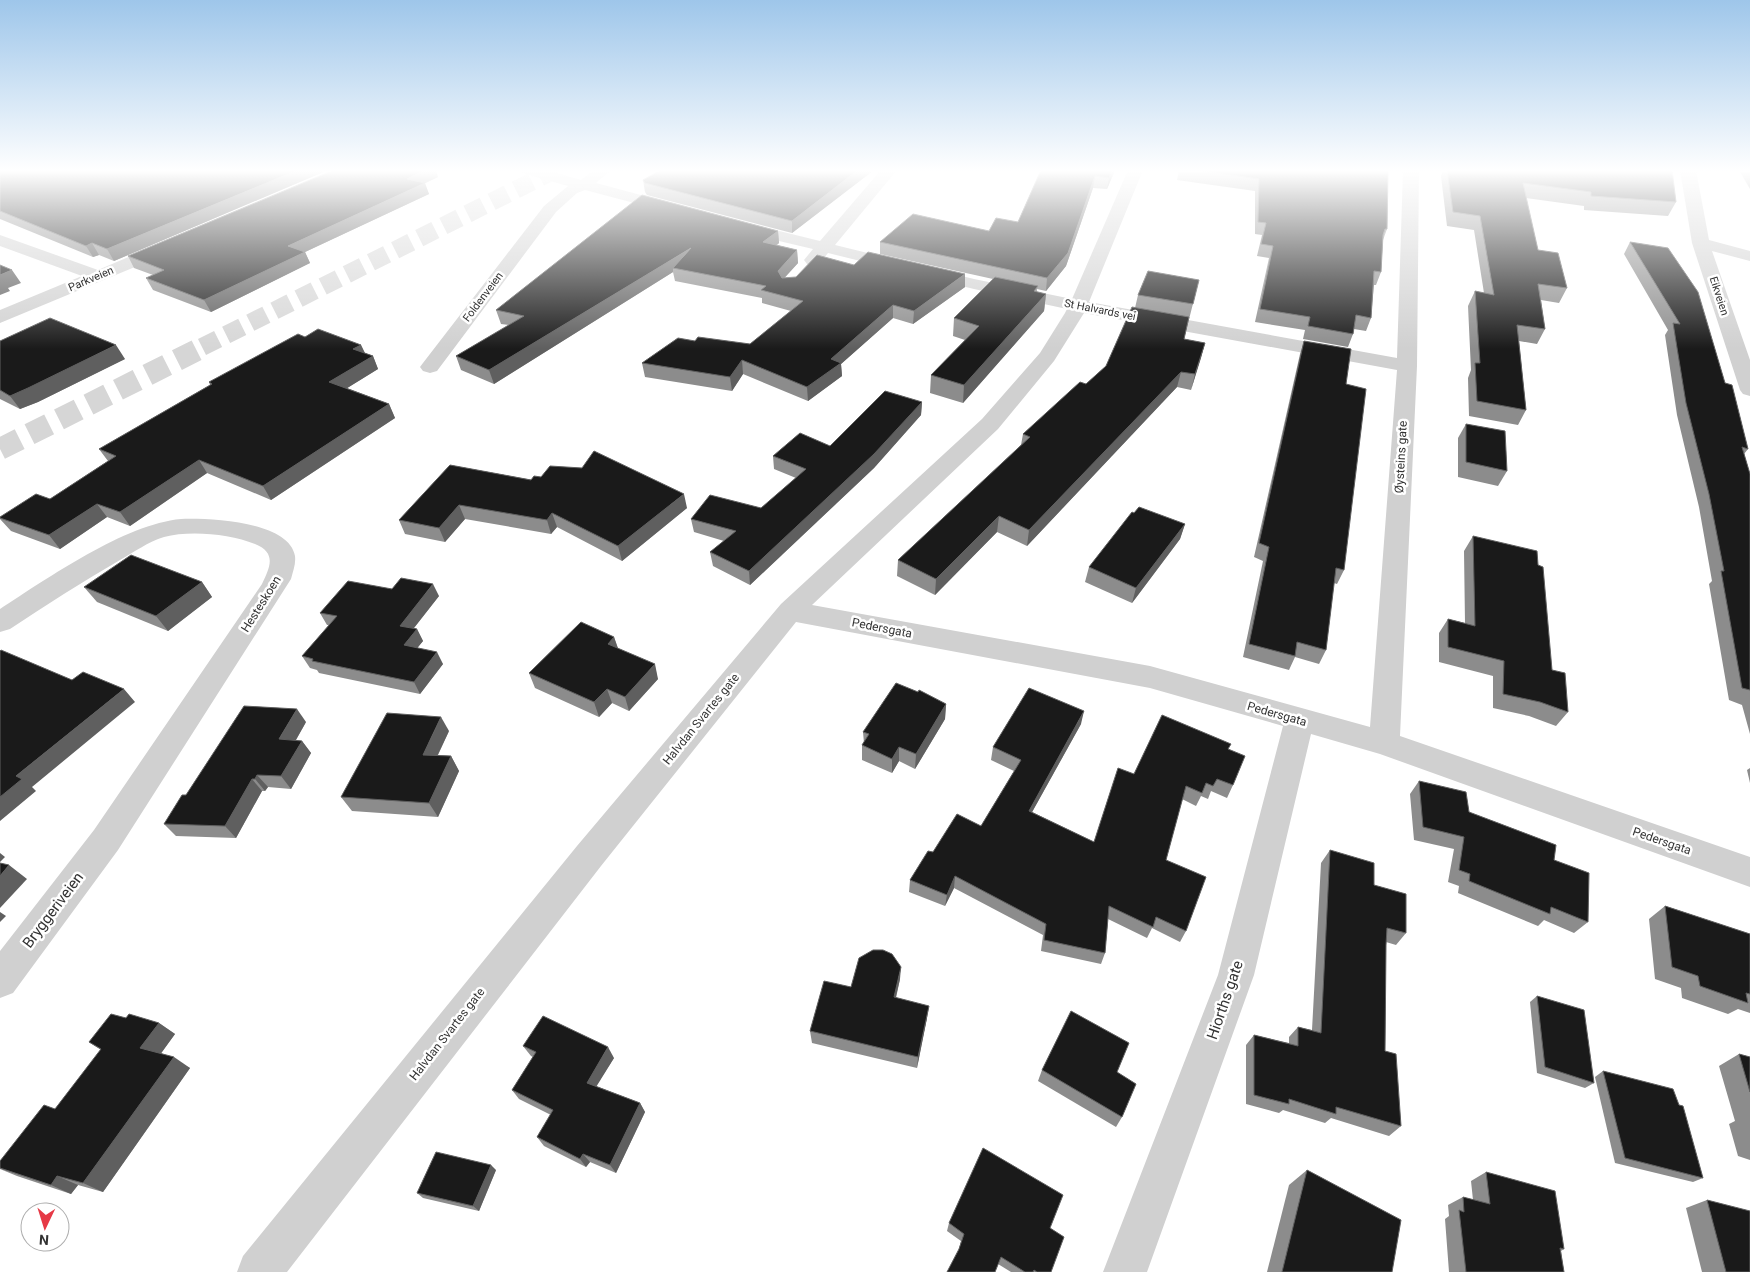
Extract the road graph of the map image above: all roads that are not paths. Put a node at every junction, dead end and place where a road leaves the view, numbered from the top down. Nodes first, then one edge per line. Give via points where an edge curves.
1 (535, 229) edge
2 (752, 229) edge
3 (840, 229) edge
4 (1111, 229) edge
5 (1410, 229) edge
6 (1698, 229) edge
7 (1750, 238) edge
8 (0, 240) edge
9 (178, 242) edge
10 (1701, 244) junction
11 (824, 248) junction
12 (1750, 256) edge
13 (800, 273) edge
14 (98, 276) junction
15 (1078, 306) junction
16 (0, 317) edge
17 (1407, 366) junction
18 (430, 367) dead end
19 (1750, 390) edge
20 (790, 611) junction
21 (0, 622) edge
22 (1299, 721) junction
23 (1384, 743) junction
24 (106, 840) joint
25 (1750, 872) edge
26 (0, 980) edge
27 (259, 1272) edge
28 (1125, 1272) edge

1 - 18 street, Foldenveien
2 - 11 street, St Halvards vei
3 - 11 street
4 - 15 street, Halvdan Svartes gate
5 - 17 street, Øysteins gate
6 - 10 street, Eikveien
7 - 10 street
8 - 14 street
9 - 14 street, Parkveien
10 - 12 street
10 - 19 street, Eikveien
11 - 13 street
11 - 15 street, St Halvards vei
14 - 16 street, Parkveien
15 - 17 street, St Halvards vei
15 - 20 street, Halvdan Svartes gate via 1048,356 990,424
17 - 23 street, Øysteins gate
20 - 22 street, Pedersgata via 1150,677
20 - 27 street, Halvdan Svartes gate via 589,856
21 - 24 street, Hesteskoen via 64,580 123,547 169,528 207,527 249,534 273,541 283,554 283,569 274,587
22 - 23 street, Pedersgata
22 - 28 street, Hiorths gate via 1236,975
23 - 25 street, Pedersgata
24 - 26 street, Bryggeriveien

